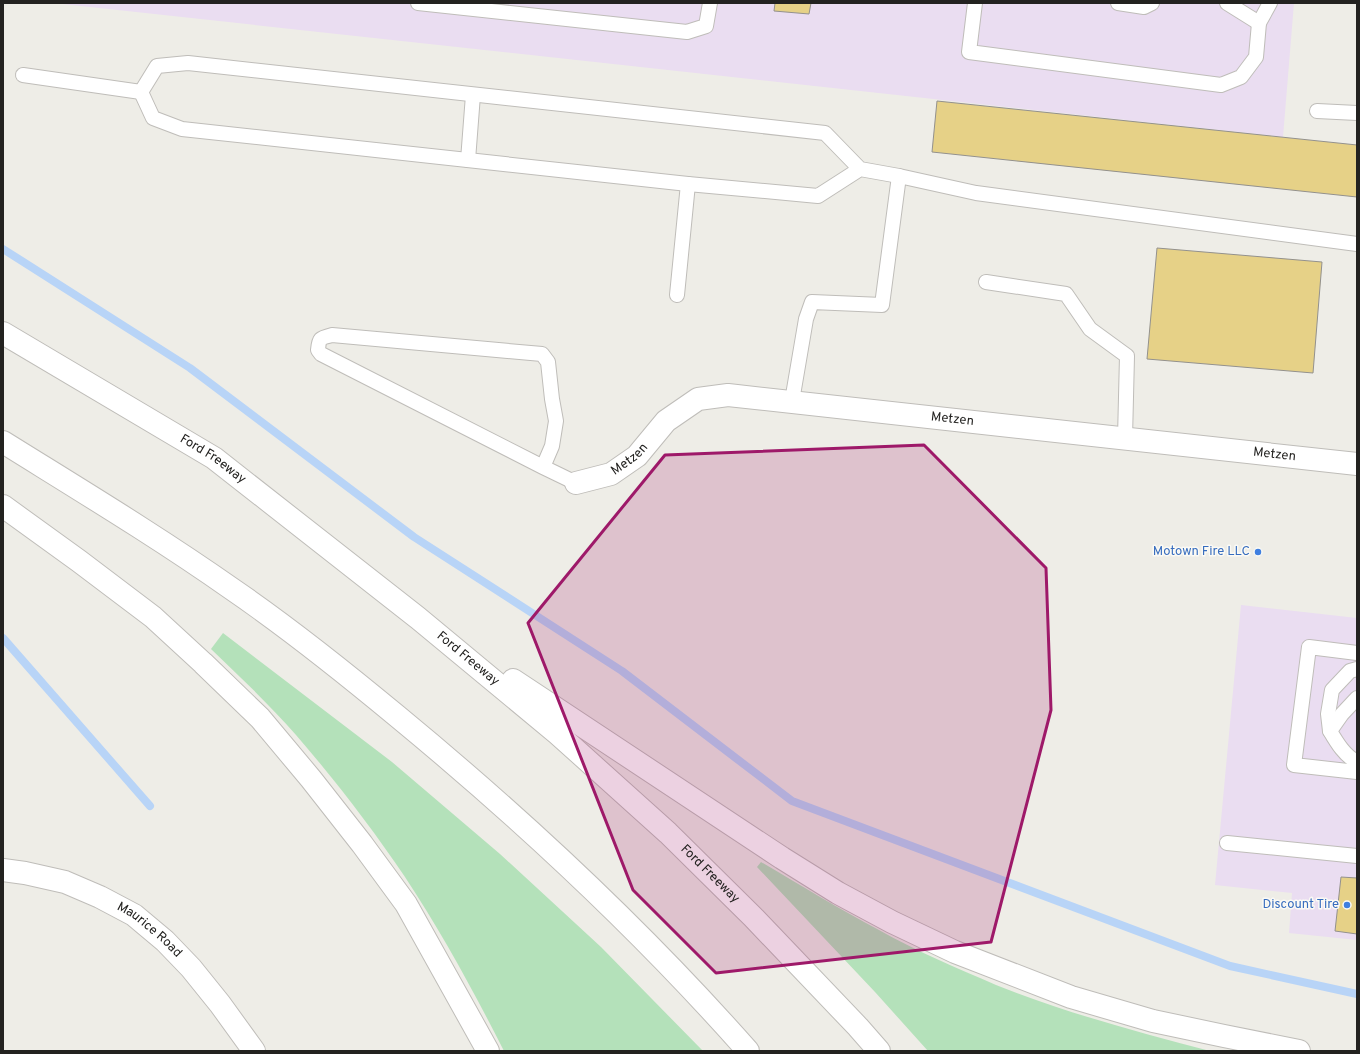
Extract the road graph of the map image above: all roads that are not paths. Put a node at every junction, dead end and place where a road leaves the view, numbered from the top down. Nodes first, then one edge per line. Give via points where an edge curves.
1 (418, 3) edge
2 (710, 3) edge
3 (975, 3) edge
4 (1118, 3) edge
5 (1152, 3) edge
6 (1227, 3) edge
7 (1270, 3) edge
8 (1259, 23) junction
9 (23, 75) dead end
10 (141, 92) junction
11 (473, 95) junction
12 (1317, 110) dead end
13 (1357, 113) edge
14 (468, 160) junction
15 (860, 169) junction
16 (899, 176) junction
17 (688, 184) junction
18 (1357, 244) edge
19 (986, 282) dead end
20 (677, 295) dead end
21 (3, 333) edge
22 (792, 401) junction
23 (1125, 438) junction
24 (3, 442) edge
25 (1357, 464) edge
26 (543, 467) junction
27 (576, 483) joint
28 (3, 506) edge
29 (418, 618) junction
30 (1357, 653) edge
31 (1357, 669) edge
32 (1357, 698) edge
33 (1330, 731) junction
34 (1357, 762) edge
35 (1357, 772) edge
36 (1227, 843) dead end
37 (1357, 856) edge
38 (3, 870) edge
39 (254, 1051) edge
40 (488, 1051) edge
41 (748, 1051) edge
42 (879, 1051) edge
43 (1299, 1051) edge

1 - 2 lane via 687,32 706,26
3 - 8 lane via 970,52 1221,85 1241,77 1256,57
4 - 5 lane via 1144,7
6 - 8 lane
7 - 8 lane
9 - 10 lane
10 - 11 lane via 157,66 188,63
10 - 14 lane via 153,118 182,129
11 - 14 lane
11 - 15 lane via 825,133
12 - 13 lane
14 - 17 lane
15 - 16 lane
15 - 17 lane via 818,196
16 - 18 lane via 976,193
16 - 22 lane via 882,305 812,302 806,319
17 - 20 lane
19 - 23 lane via 1066,294 1090,329 1127,356
21 - 29 main road, Ford Freeway via 214,458
22 - 23 main road, Metzen
22 - 27 main road, Metzen via 728,395 698,399 666,422 637,456 611,474
23 - 25 main road, Metzen
24 - 41 main road via 160,540 234,590 369,693 519,820 614,910
26 - 26 lane via 321,354 318,350 319,342 322,337 332,335 542,354 548,362 556,421 552,446
26 - 27 lane
28 - 40 main road via 153,617 260,718 316,785 406,904
29 - 42 main road, Ford Freeway via 558,734 668,833 753,917
29 - 43 main road via 782,858 838,893 892,922 955,952 1071,997 1154,1021
30 - 35 lane via 1309,648 1294,765
31 - 33 lane via 1350,671 1332,690 1328,714
32 - 33 lane
33 - 34 lane via 1341,748
36 - 37 lane
38 - 39 main road, Maurice Road via 65,882 134,915 165,941 191,968

